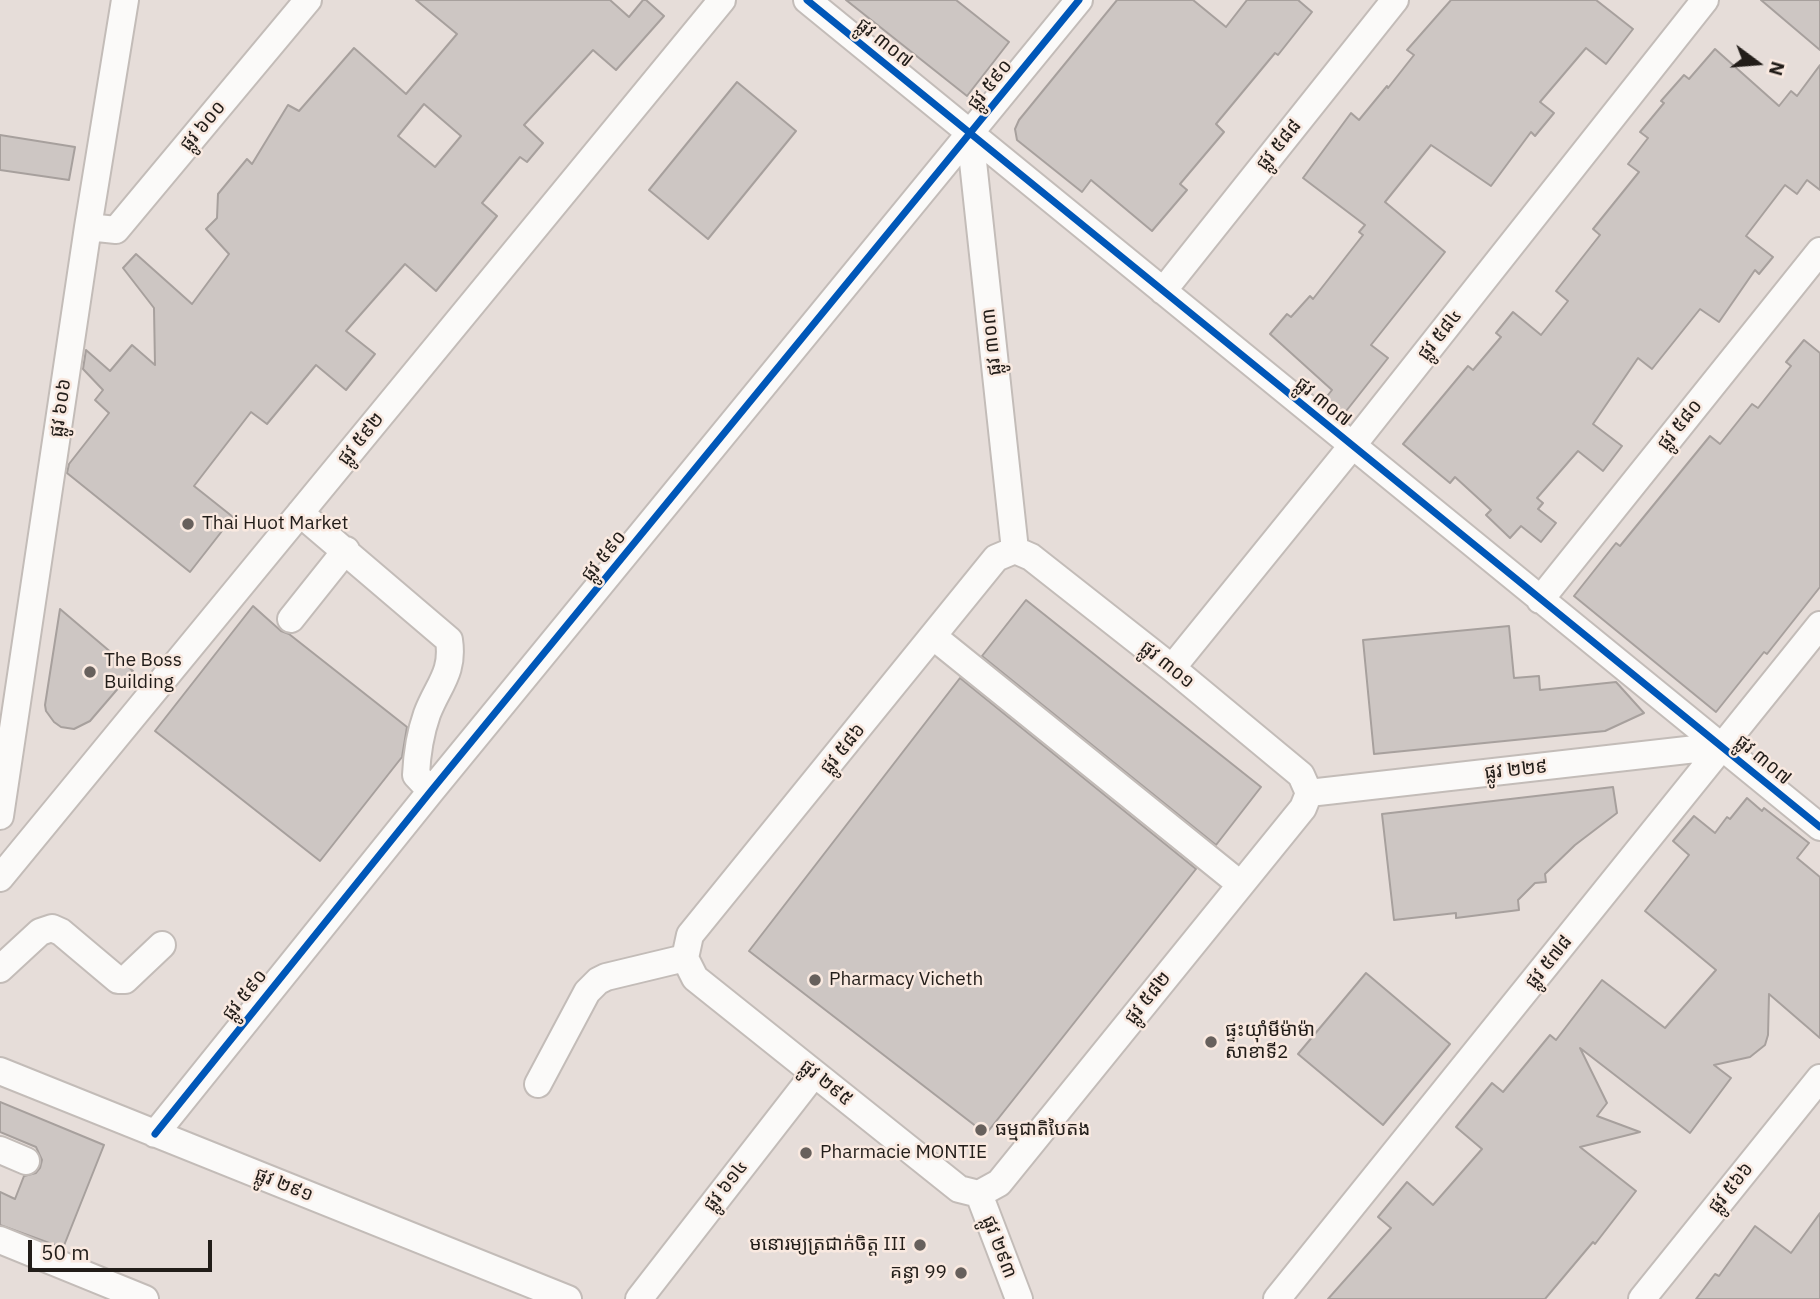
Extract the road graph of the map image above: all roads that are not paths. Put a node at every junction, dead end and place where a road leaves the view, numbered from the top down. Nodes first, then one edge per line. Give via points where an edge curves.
1 (125, 0) edge
2 (308, 0) edge
3 (722, 0) edge
4 (807, 0) edge
5 (1079, 0) edge
6 (1395, 0) edge
7 (1705, 0) edge
8 (970, 134) junction
9 (88, 227) junction
10 (1820, 251) edge
11 (1163, 291) junction
12 (1352, 446) junction
13 (300, 513) junction
14 (346, 550) junction
15 (1015, 550) junction
16 (1540, 600) junction
17 (291, 619) dead end
18 (1820, 625) edge
19 (934, 638) junction
20 (1172, 668) junction
21 (1723, 746) junction
22 (431, 791) junction
23 (1309, 793) junction
24 (0, 816) edge
25 (1820, 827) edge
26 (30, 841) junction
27 (0, 878) edge
28 (1240, 884) junction
29 (162, 945) dead end
30 (685, 958) junction
31 (0, 969) edge
32 (0, 1072) edge
33 (814, 1074) junction
34 (1820, 1078) edge
35 (538, 1084) dead end
36 (155, 1134) junction
37 (0, 1150) edge
38 (26, 1161) dead end
39 (979, 1194) junction
40 (0, 1240) edge
41 (519, 1289) edge
42 (145, 1299) edge
43 (568, 1299) edge
44 (639, 1299) edge
45 (1019, 1299) edge
46 (1277, 1299) edge
47 (1642, 1299) edge

1 - 9 street, ផ្លូវ ៦០៦
2 - 9 street, ផ្លូវ ៦០០ via 116,230
3 - 13 street, ផ្លូវ ៥៩២
4 - 8 street, ផ្លូវ ៣០៧
5 - 8 street, ផ្លូវ ៥៩០
6 - 11 street, ផ្លូវ ៥៨៨
7 - 12 street, ផ្លូវ ៥៨៤
8 - 11 street, ផ្លូវ ៣០៧
8 - 15 street, ផ្លូវ ៣០៣
8 - 22 street, ផ្លូវ ៥៩០
9 - 24 street, ផ្លូវ ៦០៦
10 - 16 street, ផ្លូវ ៥៨០
11 - 12 street, ផ្លូវ ៣០៧
12 - 16 street, ផ្លូវ ៣០៧
12 - 20 street, ផ្លូវ ៥៨៤
13 - 14 street
13 - 26 street, ផ្លូវ ៥៩២
14 - 17 street
14 - 22 street via 449,640 448,668 418,743 415,775
15 - 19 street, ផ្លូវ ៥៨៦ via 996,558
15 - 20 street, ផ្លូវ ៣០១ via 1031,557
16 - 21 street, ផ្លូវ ៣០៧
18 - 21 street, ផ្លូវ ៥៧៨
19 - 28 street
19 - 30 street, ផ្លូវ ៥៨៦ via 691,935
20 - 23 street, ផ្លូវ ៣០១ via 1301,775
21 - 23 street, ផ្លូវ ២២៩
21 - 25 street, ផ្លូវ ៣០៧
21 - 46 street, ផ្លូវ ៥៧៨
22 - 36 street, ផ្លូវ ៥៩០
23 - 28 street, ផ្លូវ ៥៨២ via 1303,808
24 - 26 street, ផ្លូវ ៦០៦
26 - 27 street, ផ្លូវ ៥៩២
28 - 39 street, ផ្លូវ ៥៨២ via 999,1182
29 - 31 street via 125,980 118,980 52,928 40,932
30 - 33 street, ផ្លូវ ២៩៥ via 695,978
30 - 35 street via 598,981 587,992
32 - 36 street, ផ្លូវ ២៩១
33 - 39 street, ផ្លូវ ២៩៥ via 958,1189
33 - 44 street, ផ្លូវ ៦១៤
34 - 47 street, ផ្លូវ ៥៦៦
36 - 41 street, ផ្លូវ ២៩១
37 - 38 street
39 - 45 street, ផ្លូវ ២៩៣
40 - 42 street
41 - 43 street, ផ្លូវ ២៩១

